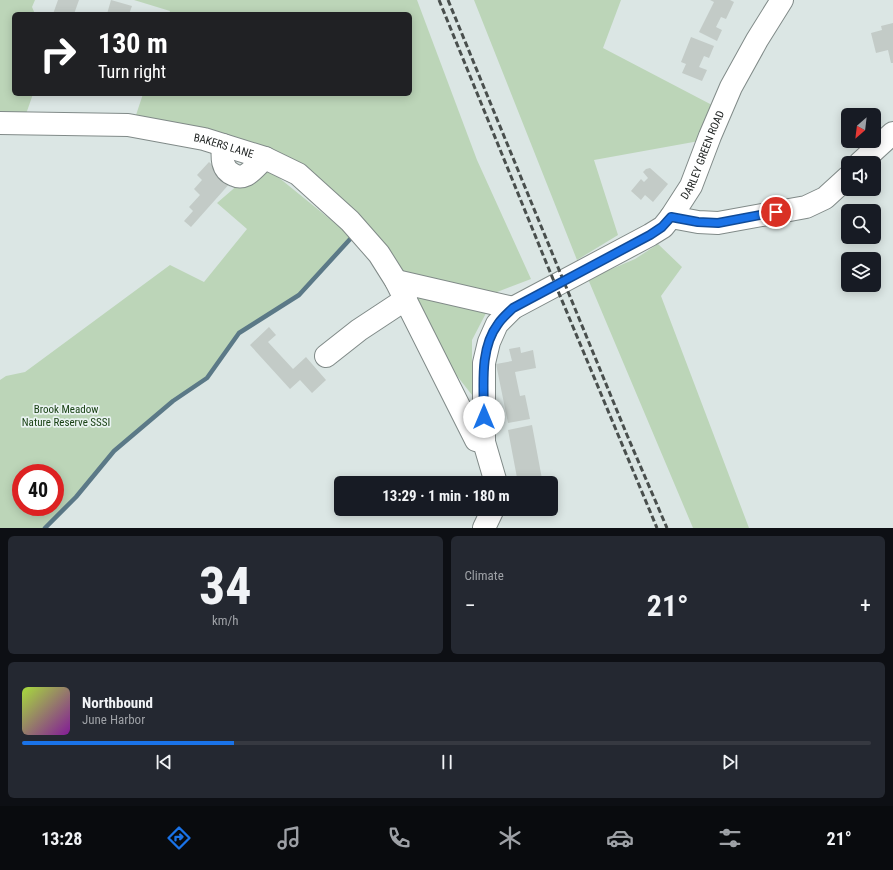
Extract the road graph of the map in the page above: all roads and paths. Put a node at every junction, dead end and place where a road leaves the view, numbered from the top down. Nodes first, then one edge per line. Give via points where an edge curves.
1 (782, 0) edge
2 (0, 123) edge
3 (893, 133) edge
4 (868, 156) edge
5 (841, 183) edge
6 (671, 217) junction
7 (401, 290) junction
8 (513, 308) junction
9 (326, 356) dead end
10 (484, 442) junction
11 (494, 476) edge
12 (490, 516) edge
13 (484, 528) edge

1 - 6 street, DARLEY GREEN ROAD via 731,88 691,186
2 - 7 street, BAKERS LANE via 128,125 204,139 265,158 298,174 350,221 379,254
3 - 4 street
5 - 6 street via 825,198 806,207 718,223
6 - 8 street, DARLEY GREEN ROAD via 650,235
7 - 8 street
7 - 9 street via 360,330
7 - 10 street, BAKERS LANE via 476,440
8 - 10 street, DARLEY GREEN ROAD via 498,324 489,342 484,363
10 - 11 street, DARLEY GREEN ROAD
12 - 13 street

